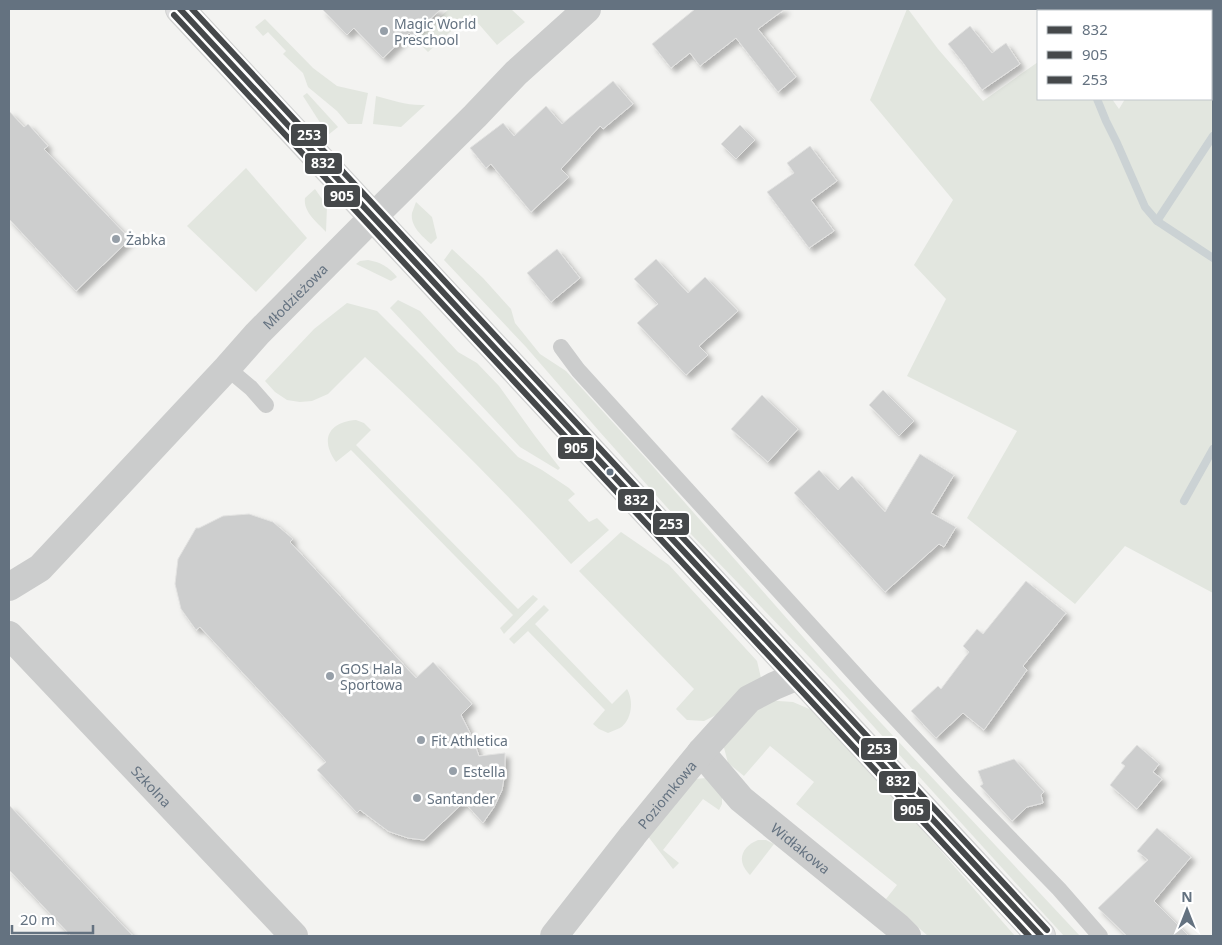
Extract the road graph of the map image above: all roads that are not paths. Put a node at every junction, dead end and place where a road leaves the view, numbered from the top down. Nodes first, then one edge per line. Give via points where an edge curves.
1 (180, 9) edge
2 (587, 9) edge
3 (373, 216) junction
4 (561, 347) dead end
5 (227, 368) junction
6 (266, 405) dead end
7 (9, 587) edge
8 (9, 635) edge
9 (800, 675) junction
10 (701, 752) junction
11 (294, 936) edge
12 (554, 936) edge
13 (907, 936) edge
14 (1042, 936) edge
15 (1100, 936) edge

1 - 3 main road
2 - 3 street, Młodzieżowa via 516,74
3 - 5 street, Młodzieżowa
3 - 9 main road
4 - 15 lane via 578,370 872,693
5 - 6 lane
5 - 7 street, Młodzieżowa via 40,568
8 - 11 street, Szkolna
9 - 10 street, Poziomkowa via 749,698
9 - 14 main road
10 - 12 street, Poziomkowa
10 - 13 street, Widłakowa via 741,799

